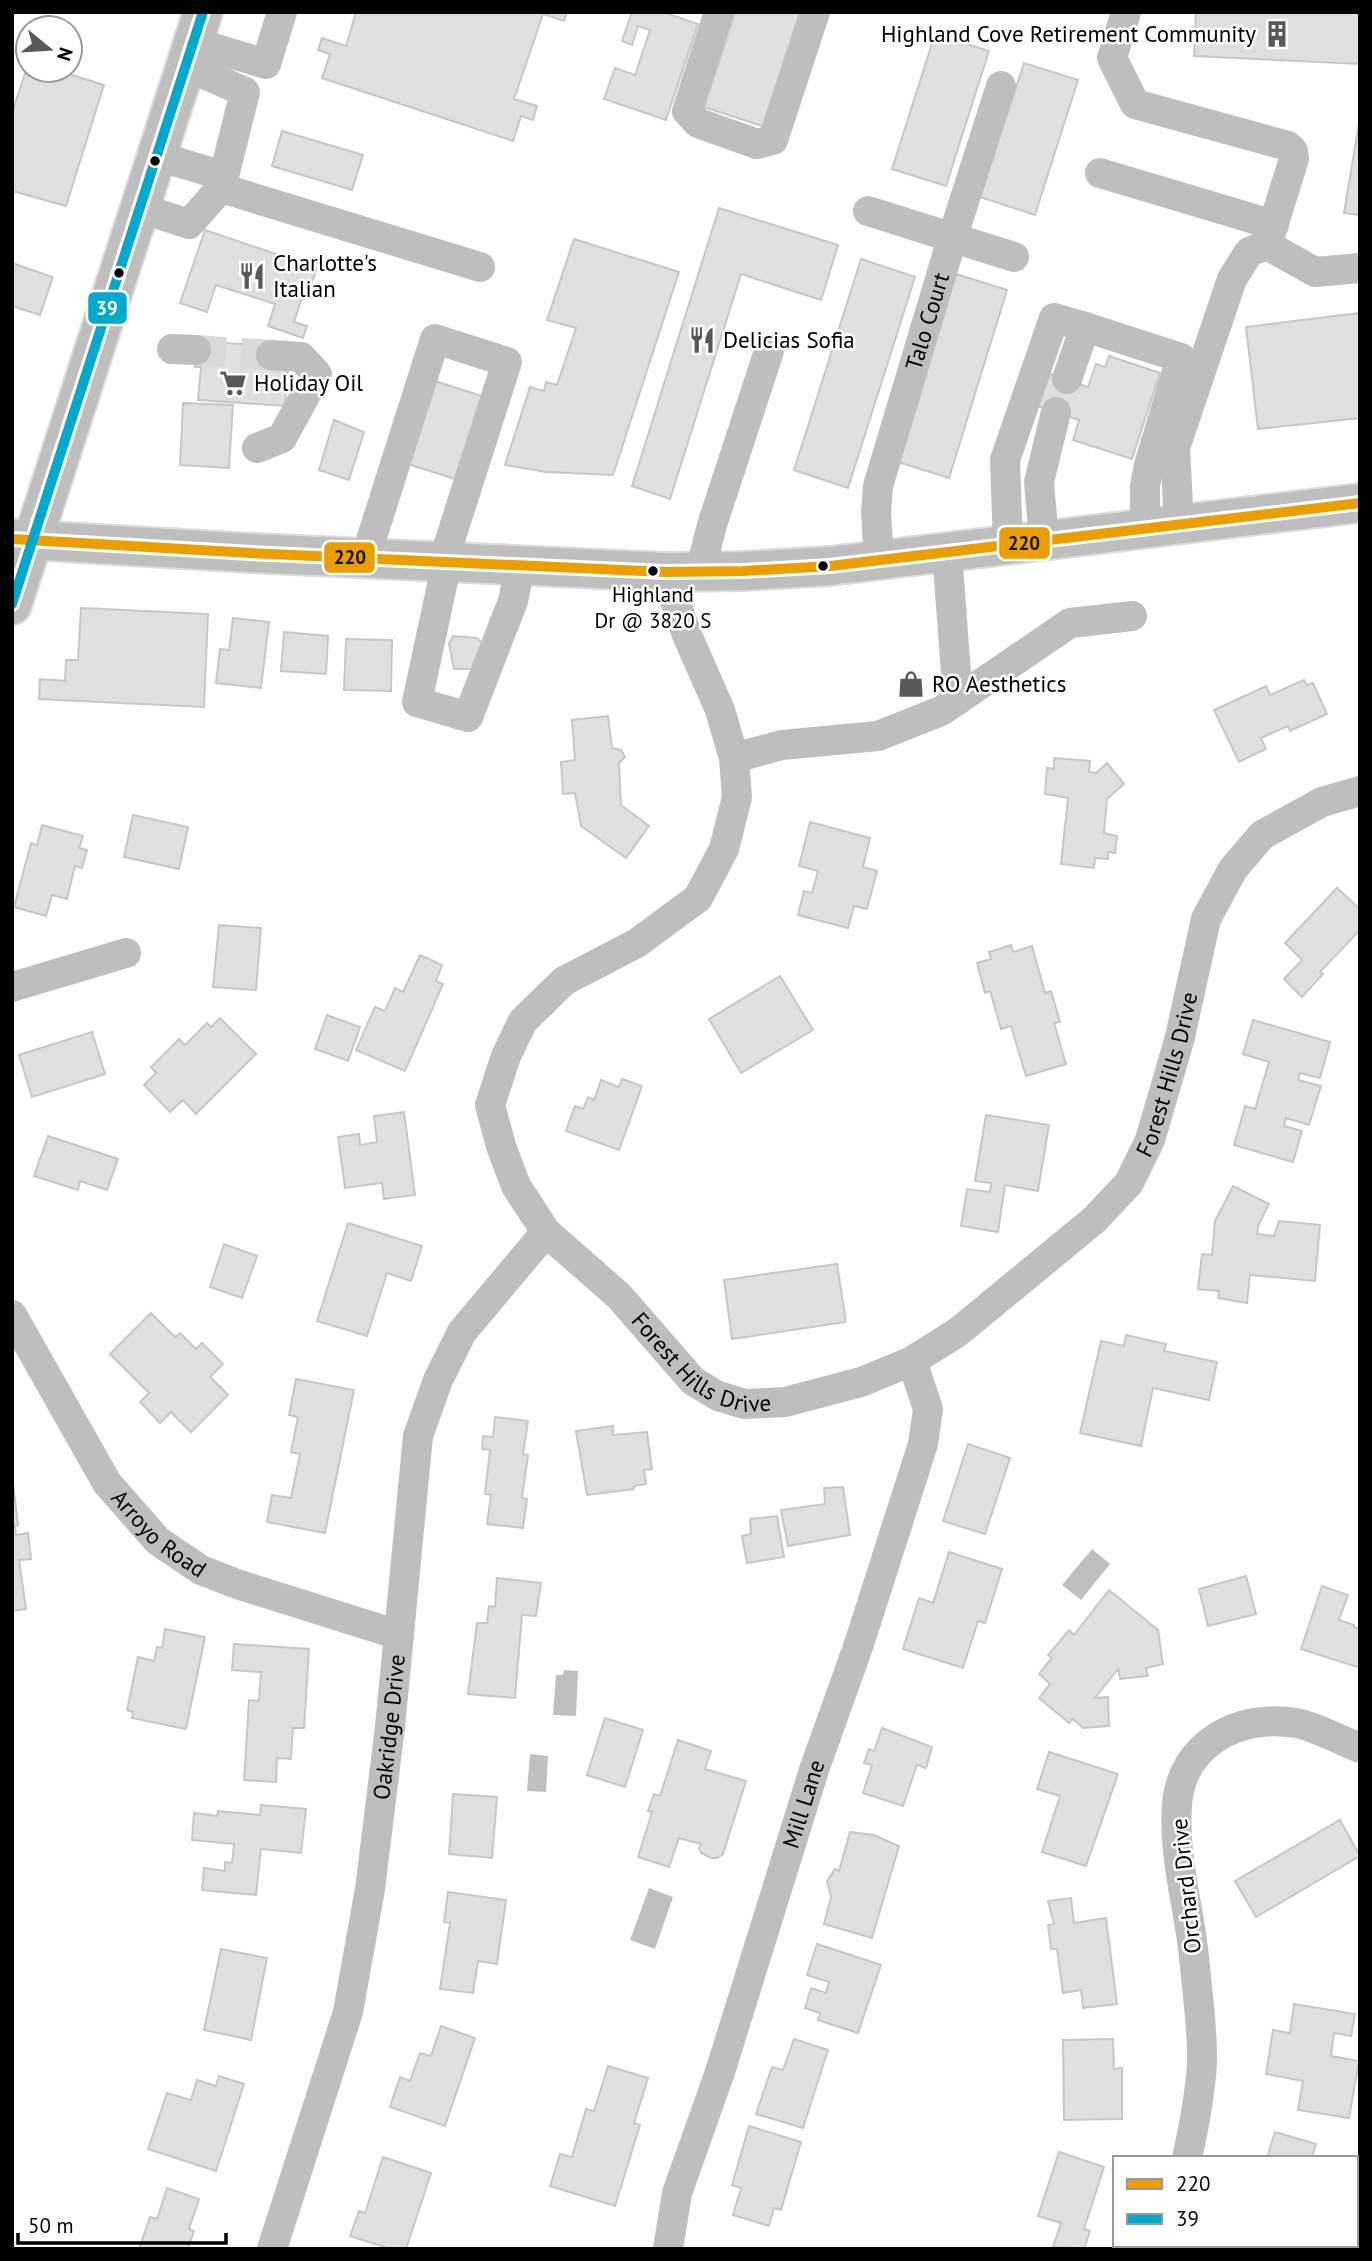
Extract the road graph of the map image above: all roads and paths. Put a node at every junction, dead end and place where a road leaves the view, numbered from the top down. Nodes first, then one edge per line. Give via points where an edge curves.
1 (282, 12) edge
2 (719, 12) edge
3 (815, 12) edge
4 (1126, 12) edge
5 (195, 40) edge
6 (1001, 86) dead end
7 (157, 156) junction
8 (1100, 173) dead end
9 (223, 182) junction
10 (140, 208) junction
11 (868, 211) dead end
12 (1270, 235) junction
13 (952, 239) junction
14 (1014, 257) dead end
15 (480, 267) dead end
16 (1360, 268) edge
17 (1085, 327) junction
18 (769, 351) dead end
19 (271, 355) tunnel mouth
20 (1067, 379) dead end
21 (1056, 412) dead end
22 (257, 448) dead end
23 (1360, 503) edge
24 (1162, 527) junction
25 (22, 539) edge
26 (1026, 543) junction
27 (947, 552) junction
28 (365, 559) junction
29 (879, 561) junction
30 (445, 562) junction
31 (520, 566) junction
32 (683, 572) junction
33 (12, 605) edge
34 (1132, 617) dead end
35 (958, 700) junction
36 (734, 758) junction
37 (1360, 791) edge
38 (126, 953) dead end
39 (12, 987) edge
40 (546, 1232) junction
41 (12, 1315) edge
42 (912, 1361) junction
43 (399, 1635) junction
44 (1360, 1748) edge
45 (1187, 2156) edge
46 (272, 2249) edge
47 (668, 2249) edge

1 - 5 street via 266,64
2 - 3 street via 687,111 698,123 757,144 773,140
4 - 12 street via 1112,58 1135,104 1287,146 1293,152
5 - 7 main road
5 - 9 street via 245,92
6 - 13 street, Talo Court
7 - 9 street
7 - 10 main road
8 - 12 street
9 - 10 street via 189,224
9 - 15 street
10 - 25 main road
11 - 13 street
12 - 16 street via 1315,272
12 - 24 street via 1249,252 1232,279 1175,448
13 - 14 street
13 - 29 street, Talo Court via 878,486
17 - 20 street
17 - 24 street via 1181,359 1145,486
17 - 26 street via 1054,318 1005,460
18 - 32 street via 712,524
19 - 22 street via 301,357 317,374 282,438
21 - 26 street
23 - 24 main road
24 - 26 main road
25 - 28 main road
25 - 33 main road
26 - 27 main road
27 - 29 main road
27 - 35 street
28 - 30 main road
28 - 30 street via 435,339 507,362
29 - 32 main road
30 - 31 main road
30 - 31 street via 417,702 468,717 513,601
31 - 32 main road
32 - 36 street, Forest Hills Drive via 687,635 720,710
34 - 35 street via 1070,623
35 - 36 street via 878,736 782,745
36 - 40 street, Forest Hills Drive via 737,797 724,849 698,898 637,943 564,981 523,1021 506,1056 491,1105 516,1186
37 - 42 street, Forest Hills Drive via 1322,802 1262,835 1233,869 1206,919 1180,1037 1150,1140 1129,1183 1094,1220 968,1324
38 - 39 street
40 - 42 street, Forest Hills Drive via 619,1296 693,1381 718,1396 745,1404 785,1402 861,1382
40 - 43 street, Oakridge Drive via 462,1332 438,1380 418,1436
41 - 43 street, Arroyo Road via 107,1483 159,1541 213,1574
42 - 47 street, Mill Lane via 928,1409 923,1444 677,2193
43 - 46 street, Oakridge Drive via 370,1889 348,2012
44 - 45 street, Orchard Drive via 1297,1723 1261,1721 1228,1729 1202,1748 1181,1778 1177,1835 1194,1955 1202,2061

